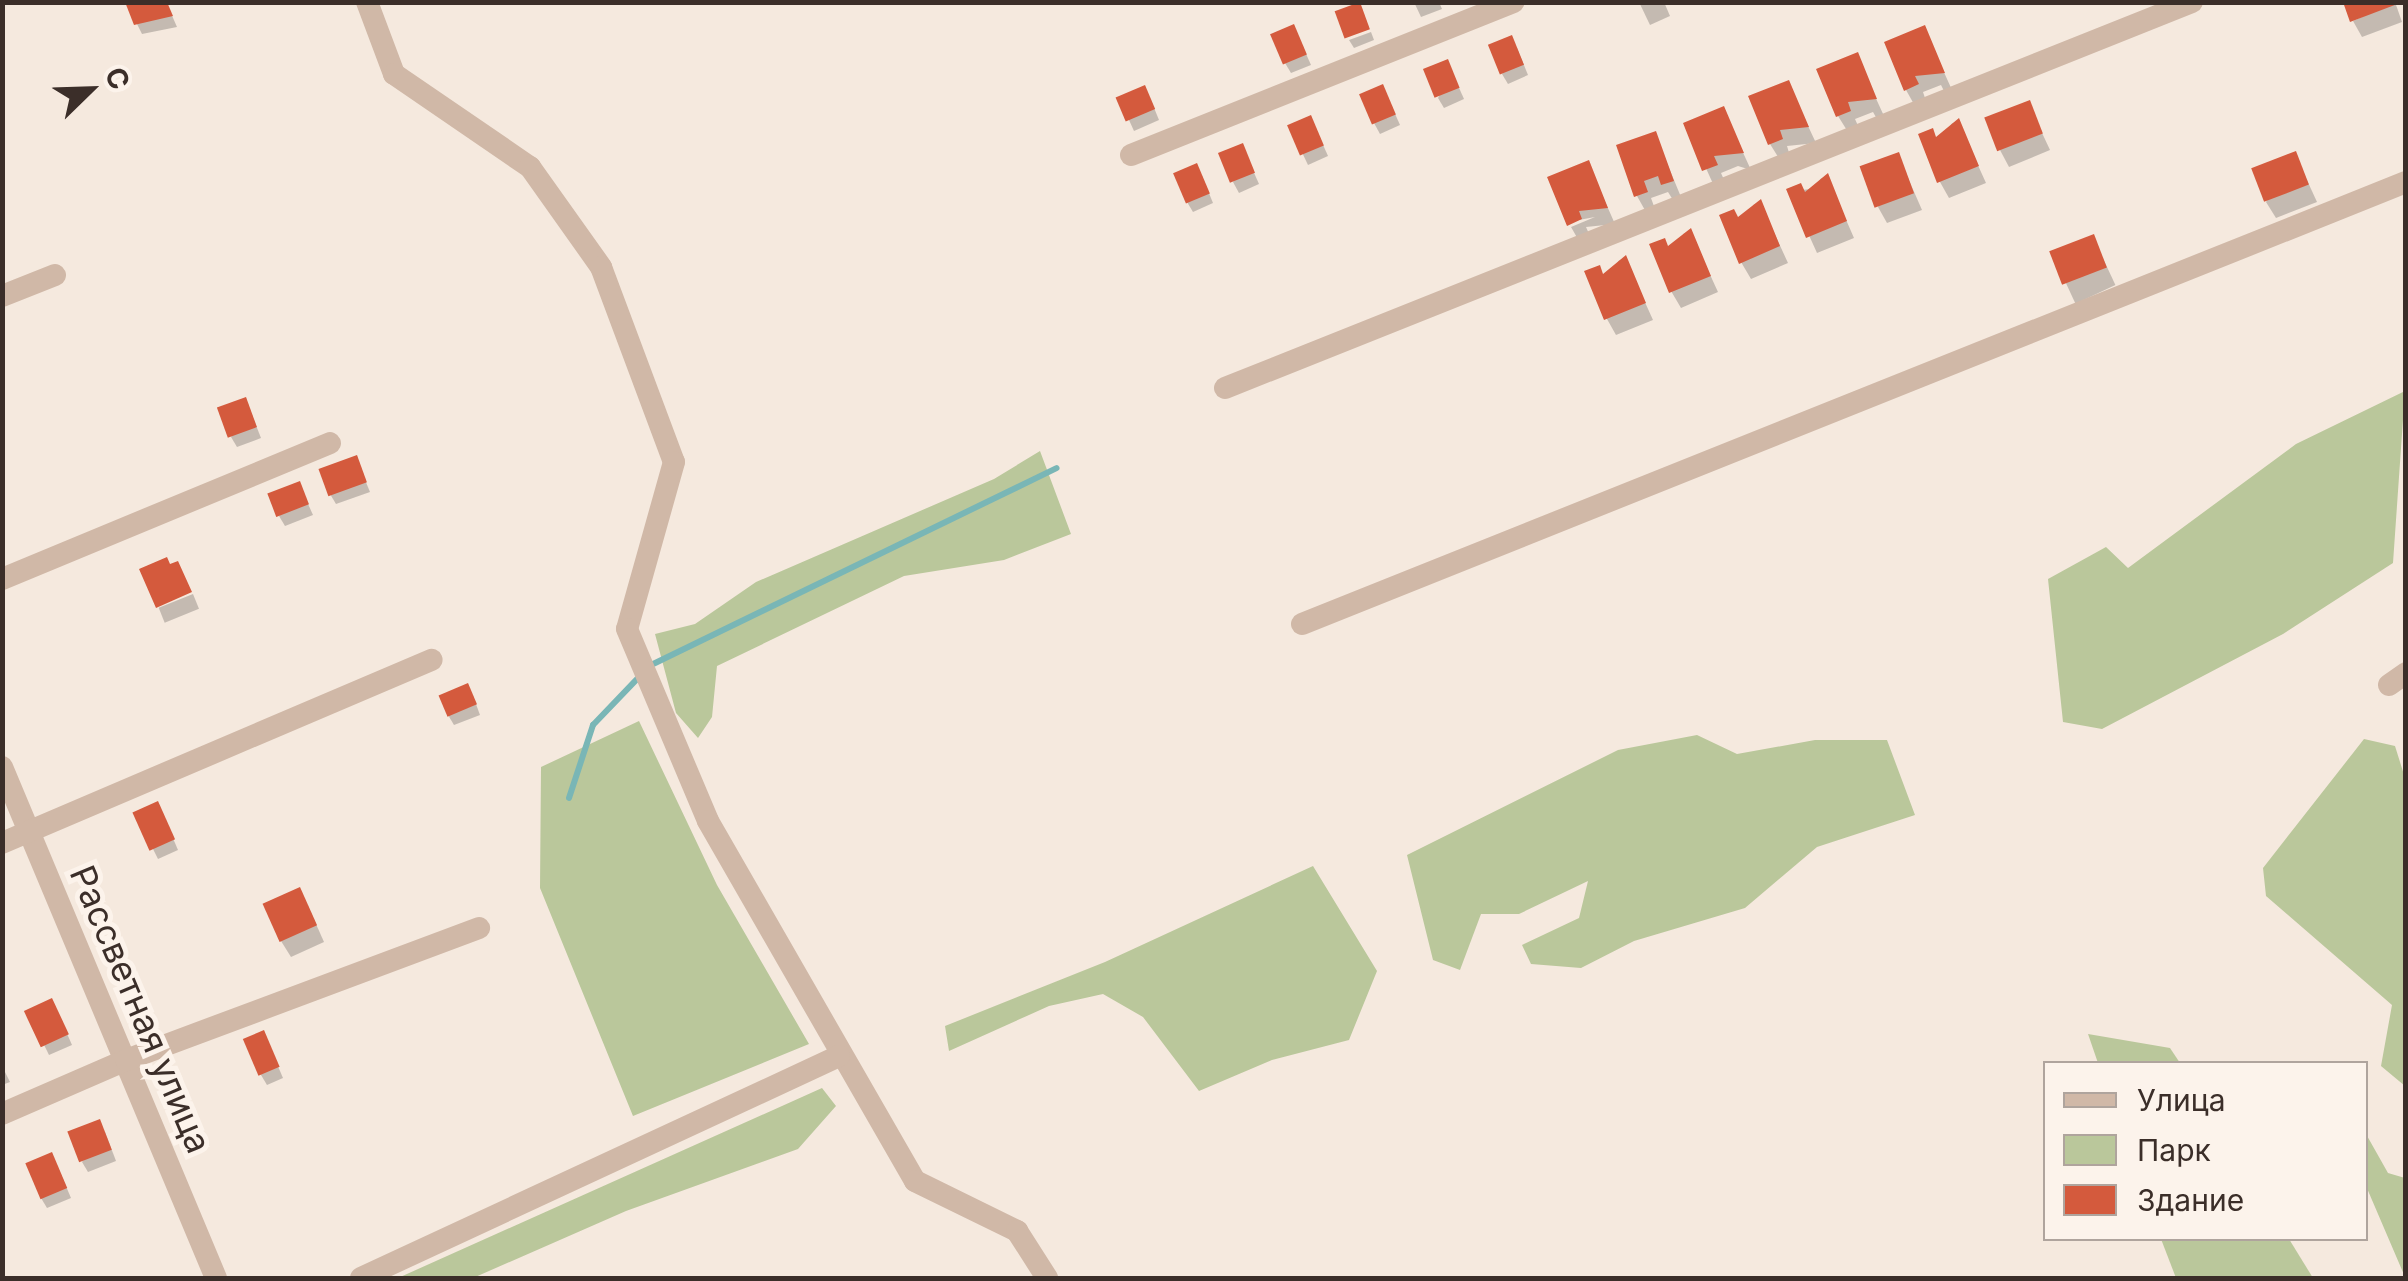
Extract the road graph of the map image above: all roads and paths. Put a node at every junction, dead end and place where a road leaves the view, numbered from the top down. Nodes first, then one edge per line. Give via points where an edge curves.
1 (366, 2) edge
2 (1514, 2) edge
3 (2192, 2) edge
4 (1131, 155) dead end
5 (2406, 182) edge
6 (55, 275) dead end
7 (2, 296) edge
8 (1225, 388) dead end
9 (330, 443) dead end
10 (2, 578) edge
11 (1302, 624) dead end
12 (432, 660) dead end
13 (2, 768) edge
14 (28, 833) junction
15 (2, 844) edge
16 (480, 928) dead end
17 (838, 1056) junction
18 (126, 1060) junction
19 (2, 1114) edge
20 (216, 1278) edge
21 (361, 1278) edge
22 (1047, 1278) edge

1 - 17 street via 394,74 530,167 601,267 674,462 627,629 708,821
2 - 4 street
3 - 8 street
5 - 11 street
6 - 7 street
9 - 10 street
12 - 14 street
13 - 14 street, Рассветная улица
14 - 15 street
14 - 18 street, Рассветная улица
16 - 18 street
17 - 21 street
17 - 22 street via 915,1180 1017,1231
18 - 19 street
18 - 20 street, Рассветная улица

